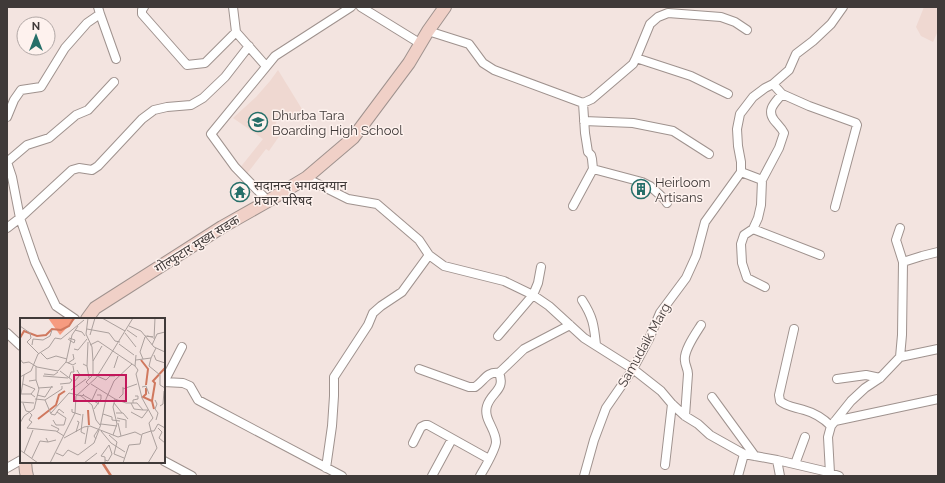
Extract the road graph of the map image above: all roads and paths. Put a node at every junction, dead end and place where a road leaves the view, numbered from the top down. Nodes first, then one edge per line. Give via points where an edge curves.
1 (144, 7) edge
2 (233, 7) edge
3 (351, 7) edge
4 (361, 7) edge
5 (445, 7) edge
6 (843, 7) edge
7 (99, 11) edge
8 (747, 30) dead end
9 (428, 31) junction
10 (236, 32) junction
11 (421, 44) junction
12 (249, 46) junction
13 (636, 58) junction
14 (116, 59) dead end
15 (266, 66) junction
16 (114, 82) dead end
17 (773, 84) junction
18 (728, 94) dead end
19 (782, 94) junction
20 (583, 102) junction
21 (7, 117) edge
22 (584, 121) junction
23 (709, 154) dead end
24 (7, 162) edge
25 (593, 169) junction
26 (741, 172) junction
27 (306, 178) junction
28 (10, 179) edge
29 (762, 180) junction
30 (268, 201) junction
31 (667, 203) dead end
32 (573, 206) dead end
33 (834, 206) dead end
34 (20, 218) junction
35 (7, 228) edge
36 (900, 228) dead end
37 (753, 229) junction
38 (938, 252) edge
39 (429, 255) junction
40 (820, 255) dead end
41 (903, 262) junction
42 (541, 267) dead end
43 (765, 286) dead end
44 (533, 295) junction
45 (582, 300) dead end
46 (74, 318) edge
47 (88, 318) edge
48 (701, 324) dead end
49 (570, 325) junction
50 (794, 329) dead end
51 (7, 334) edge
52 (498, 336) dead end
53 (20, 345) edge
54 (596, 345) junction
55 (182, 347) dead end
56 (938, 349) edge
57 (900, 357) junction
58 (634, 369) junction
59 (419, 370) dead end
60 (499, 374) junction
61 (880, 378) junction
62 (837, 379) dead end
63 (165, 380) edge
64 (165, 382) edge
65 (712, 397) dead end
66 (938, 399) edge
67 (672, 404) junction
68 (685, 416) junction
69 (833, 423) junction
70 (805, 437) dead end
71 (452, 439) junction
72 (413, 443) dead end
73 (744, 454) junction
74 (755, 456) junction
75 (489, 459) junction
76 (778, 460) junction
77 (20, 461) edge
78 (165, 462) edge
79 (25, 463) edge
80 (795, 464) junction
81 (665, 465) dead end
82 (7, 468) edge
83 (326, 468) junction
84 (830, 473) junction
85 (27, 476) edge
86 (192, 476) edge
87 (340, 476) edge
88 (432, 476) edge
89 (480, 476) edge
90 (584, 476) edge
91 (738, 476) edge
92 (780, 476) edge
93 (839, 476) edge

1 - 10 street via 142,14 187,65 205,63
2 - 10 street
3 - 15 street via 275,56
4 - 11 street
5 - 9 main road, गोल्फुटार मुख्य सडक
6 - 17 street via 831,24 796,54 789,70
7 - 14 street
7 - 21 street via 66,48 41,87 21,90
8 - 13 street via 721,17 668,13 650,24
9 - 11 main road, गोल्फुटार मुख्य सडक
9 - 20 street via 469,44 483,63 494,70
10 - 12 street
11 - 27 main road, गोल्फुटार मुख्य सडक via 353,138
12 - 15 street
12 - 34 street via 226,77 203,98 191,105 154,110 142,119 98,166 92,170 72,170
13 - 18 street via 691,76
13 - 20 street via 592,99
15 - 30 street via 211,134 235,167
16 - 24 street via 88,110 76,115 49,138 26,145
17 - 19 street
17 - 26 street via 753,97 740,114 737,129
19 - 29 street via 770,113 784,133
19 - 33 street via 857,125
20 - 22 street
22 - 23 street via 633,123 672,131
22 - 25 street
24 - 28 street
25 - 31 street via 642,182 650,186
25 - 32 street
26 - 29 street
26 - 58 street, Samudaik Marg via 705,222 696,256 686,278 660,313
27 - 30 main road, गोल्फुटार मुख्य सडक
27 - 39 street via 348,199 377,204 419,240
28 - 34 street
29 - 37 street via 761,205
30 - 47 main road, गोल्फुटार मुख्य सडक via 222,227 102,304
34 - 35 street
34 - 46 street via 35,262 56,306
36 - 41 street via 896,240
37 - 40 street
37 - 43 street via 744,235 741,244 742,263 747,278
38 - 41 street
39 - 44 street via 444,266 504,281
39 - 83 street via 402,292 373,313 334,377 332,426
41 - 57 street
42 - 44 street
44 - 49 street
44 - 52 street
45 - 54 street via 590,312
48 - 68 street via 685,354 688,374
49 - 54 street
49 - 60 street via 524,349
50 - 69 street via 778,395 780,401
51 - 53 street
54 - 58 street
55 - 63 street
56 - 57 street
57 - 61 street
58 - 67 street via 661,391
58 - 90 street, Samudaik Marg via 606,408
59 - 60 street via 475,388 488,375 494,372
60 - 75 street via 501,385 486,407 486,414 496,435 496,444
61 - 62 street via 866,375
61 - 69 street via 864,388
64 - 83 street via 190,386 198,400
65 - 74 street
66 - 69 street
67 - 68 street
67 - 81 street
68 - 73 street via 710,435
69 - 84 street via 828,437
70 - 80 street
71 - 72 street via 433,427 425,426 421,427
71 - 75 street
71 - 88 street
73 - 74 street
73 - 91 street
74 - 76 street
75 - 89 street
76 - 80 street
76 - 92 street
77 - 82 street
78 - 86 street
79 - 85 main road
80 - 84 street
83 - 87 street
84 - 93 street

